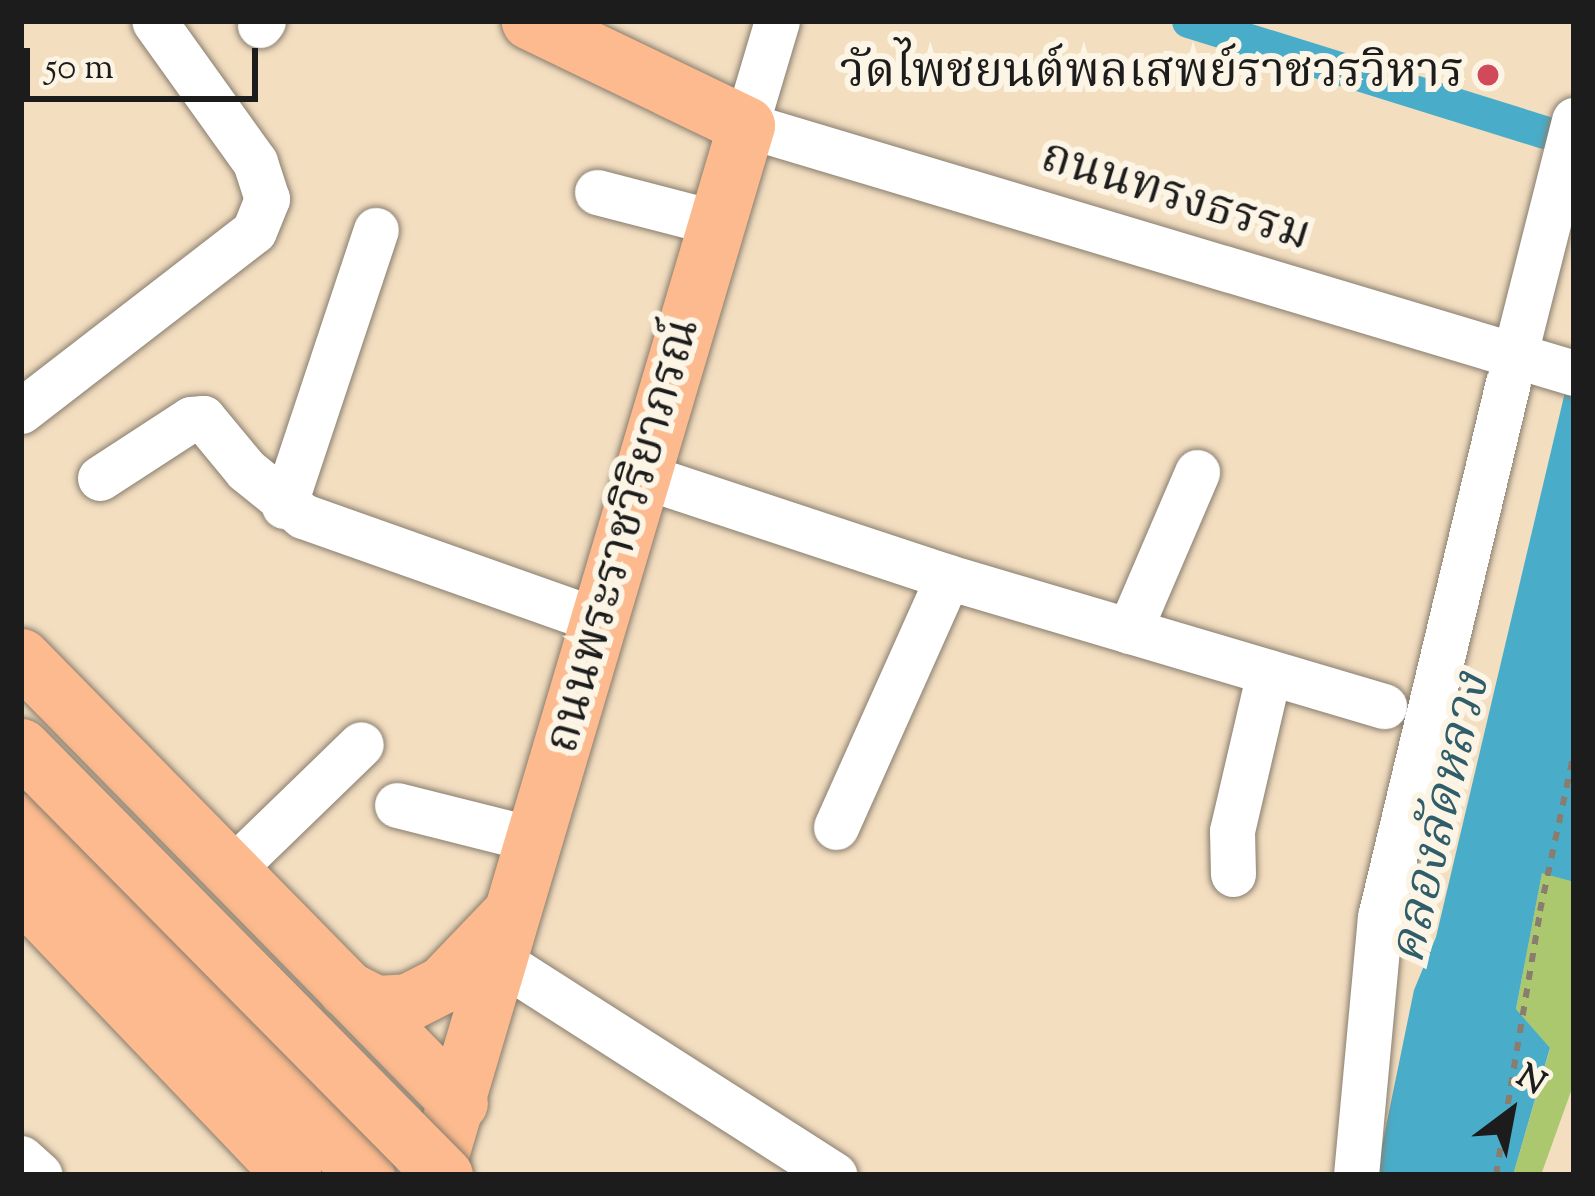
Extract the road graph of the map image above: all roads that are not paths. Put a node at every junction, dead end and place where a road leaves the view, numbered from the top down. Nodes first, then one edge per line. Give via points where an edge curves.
1 (154, 21) edge
2 (530, 21) edge
3 (777, 21) edge
4 (1574, 120) edge
5 (746, 125) junction
6 (597, 192) dead end
7 (717, 223) junction
8 (376, 230) dead end
9 (1518, 360) junction
10 (1574, 373) edge
11 (21, 411) edge
12 (1197, 472) dead end
13 (643, 476) junction
14 (100, 478) dead end
15 (284, 506) junction
16 (949, 577) junction
17 (600, 621) junction
18 (1129, 632) junction
19 (21, 657) edge
20 (1269, 672) junction
21 (1384, 706) dead end
22 (362, 744) dead end
23 (21, 747) edge
24 (397, 805) dead end
25 (21, 822) edge
26 (836, 827) dead end
27 (536, 840) junction
28 (230, 871) junction
29 (1233, 874) dead end
30 (21, 891) edge
31 (508, 934) junction
32 (346, 988) junction
33 (395, 1042) junction
34 (459, 1103) junction
35 (21, 1158) edge
36 (40, 1175) edge
37 (296, 1175) edge
38 (366, 1175) edge
39 (388, 1175) edge
40 (434, 1175) edge
41 (444, 1175) edge
42 (834, 1175) edge
43 (1356, 1175) edge

1 - 11 street via 255,162 267,199 254,231
2 - 5 main road
3 - 5 street
4 - 9 street
5 - 7 main road, ถนนพระราชวิริยาภรณ์
5 - 9 street, ถนนทรงธรรม
6 - 7 street
7 - 13 main road, ถนนพระราชวิริยาภรณ์
8 - 15 street
9 - 10 street, ถนนทรงธรรม
9 - 43 street via 1380,917
12 - 18 street
13 - 16 street
13 - 17 main road, ถนนพระราชวิริยาภรณ์
14 - 15 street via 203,418
15 - 17 street
16 - 18 street
16 - 26 street
17 - 27 main road, ถนนพระราชวิริยาภรณ์
18 - 20 street
19 - 28 main road
20 - 21 street
20 - 29 street via 1232,831
22 - 28 street
23 - 41 main road, bridge
24 - 27 street
25 - 38 main road
27 - 31 main road, ถนนพระราชวิริยาภรณ์
28 - 32 main road
30 - 37 main road
31 - 32 main road via 408,1002 375,1004
31 - 34 main road, ถนนพระราชวิริยาภรณ์
31 - 42 street
32 - 33 main road
33 - 34 main road
33 - 39 main road via 416,1093 409,1150
34 - 40 main road, ถนนพระราชวิริยาภรณ์
35 - 36 street

